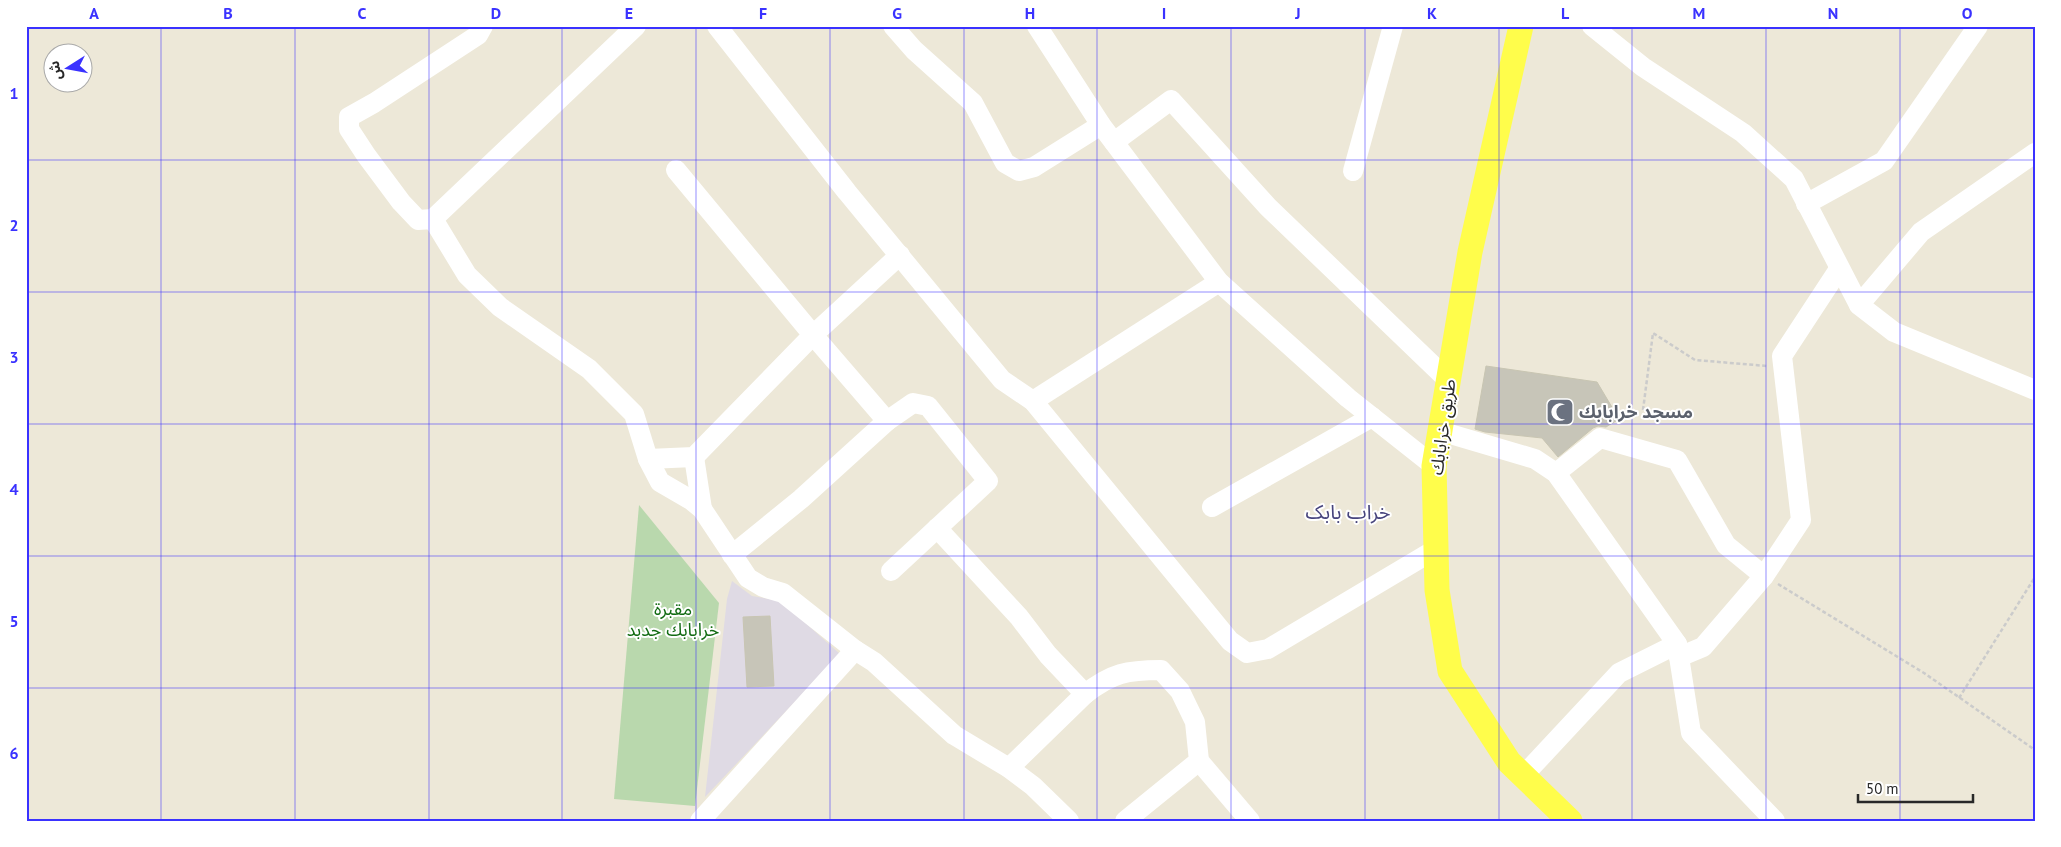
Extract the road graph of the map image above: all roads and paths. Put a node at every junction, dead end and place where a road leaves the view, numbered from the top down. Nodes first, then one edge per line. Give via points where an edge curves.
1 (483, 26) edge
2 (636, 26) edge
3 (717, 26) edge
4 (893, 26) edge
5 (1393, 26) edge
6 (1592, 26) edge
7 (1978, 26) edge
8 (1041, 28) edge
9 (1517, 31) edge
10 (1101, 125) junction
11 (1114, 142) junction
12 (2035, 153) edge
13 (676, 170) dead end
14 (1353, 171) dead end
15 (1806, 204) junction
16 (433, 219) junction
17 (900, 255) junction
18 (1839, 269) junction
19 (1219, 282) junction
20 (1858, 306) junction
21 (813, 335) junction
22 (1783, 367) junction
23 (1449, 381) junction
24 (2035, 390) edge
25 (1033, 401) junction
26 (1643, 410) dead end
27 (1372, 417) junction
28 (887, 421) junction
29 (1440, 431) junction
30 (694, 457) junction
31 (648, 459) junction
32 (1434, 466) junction
33 (1556, 473) junction
34 (1212, 506) dead end
35 (702, 509) junction
36 (937, 528) junction
37 (1436, 549) junction
38 (732, 555) junction
39 (891, 570) dead end
40 (1764, 576) junction
41 (2035, 578) edge
42 (855, 650) junction
43 (1678, 650) junction
44 (1085, 694) junction
45 (1959, 698) junction
46 (2035, 750) edge
47 (1199, 761) junction
48 (1009, 768) junction
49 (1523, 776) junction
50 (700, 821) edge
51 (1069, 821) edge
52 (1125, 821) edge
53 (1250, 821) edge
54 (1570, 821) edge
55 (1775, 821) edge

1 - 16 street via 478,35 349,117 349,130 401,202 418,220
2 - 16 street
3 - 17 street
4 - 10 street via 914,50 973,103 1005,163 1019,171 1034,167
5 - 14 street
6 - 15 street via 1642,67 1743,133 1794,179
7 - 15 street via 1884,161
8 - 10 street
9 - 23 main road, طريق خرابابك via 1470,252
10 - 11 street
11 - 19 street
11 - 23 street via 1171,100 1268,207
12 - 20 street via 1921,232
13 - 21 street
15 - 18 street
16 - 31 street via 467,276 500,307 589,369 634,414
17 - 21 street
17 - 25 street via 1002,380
18 - 20 street
18 - 22 street via 1782,356
19 - 25 street
19 - 27 street
20 - 24 street via 1894,332
21 - 28 street
21 - 30 street
22 - 26 path via 1694,360 1654,333
22 - 40 street via 1801,520
23 - 29 main road, طريق خرابابك
25 - 37 street via 1230,641 1247,653 1268,650
27 - 32 street
27 - 34 street
28 - 36 street via 913,403 928,406 988,480
28 - 38 street via 801,499
29 - 32 main road, طريق خرابابك
29 - 33 street via 1535,459
30 - 31 street
30 - 35 street
31 - 35 street via 660,482
32 - 37 main road, طريق خرابابك
33 - 40 street via 1600,438 1677,460 1726,545
33 - 43 street
35 - 38 street
36 - 39 street
36 - 44 street
37 - 49 main road, طريق خرابابك via 1437,590 1450,671 1509,762
38 - 42 street via 748,578 783,593
40 - 43 street via 1703,647
40 - 45 path via 1924,673
41 - 45 path
42 - 48 street via 874,662 954,735
42 - 50 street
43 - 49 street via 1619,673
43 - 55 street via 1691,733
44 - 47 street via 1103,680 1133,670 1161,670 1180,691 1195,722
44 - 48 street
45 - 46 path
47 - 52 street
47 - 53 street
48 - 51 street
49 - 54 main road, طريق خرابابك

